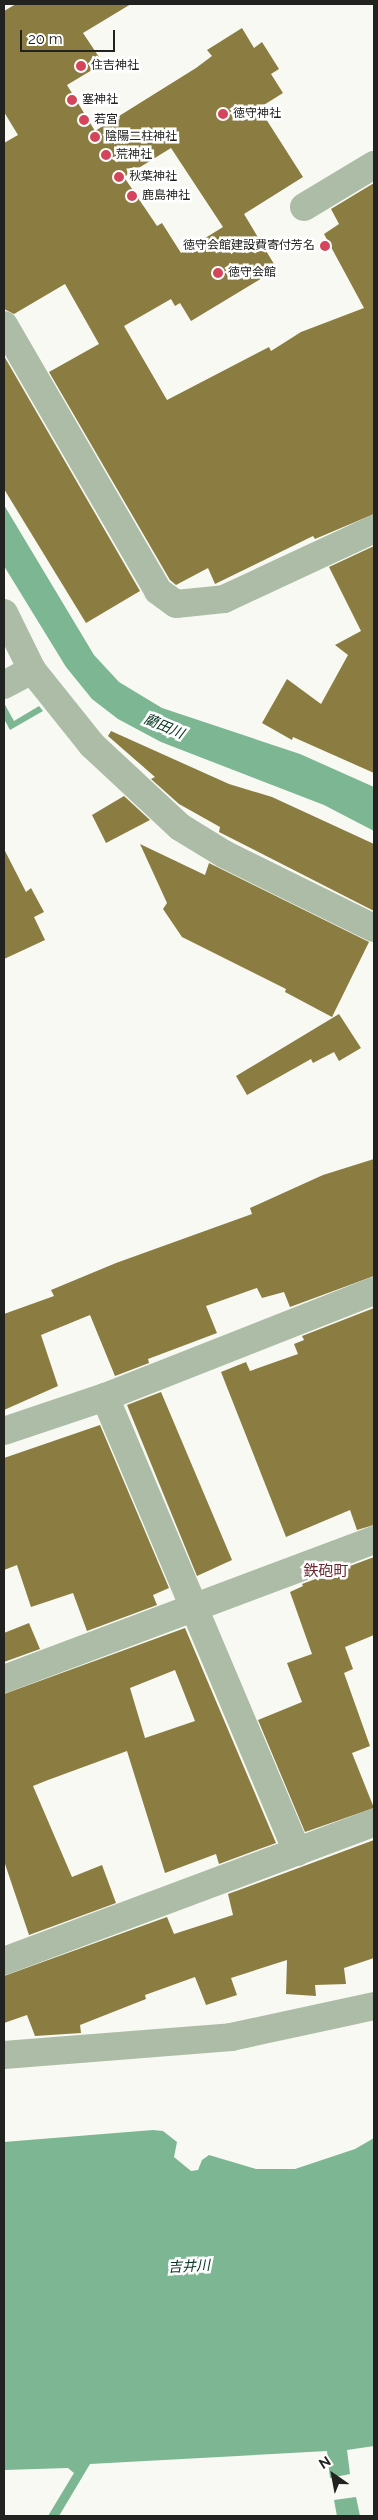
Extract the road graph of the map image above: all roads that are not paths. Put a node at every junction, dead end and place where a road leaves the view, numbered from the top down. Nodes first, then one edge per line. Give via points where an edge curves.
1 (374, 165) edge
2 (304, 207) dead end
3 (4, 325) edge
4 (374, 529) edge
5 (4, 613) edge
6 (32, 670) junction
7 (4, 685) edge
8 (374, 928) edge
9 (374, 1292) edge
10 (105, 1397) junction
11 (4, 1432) edge
12 (374, 1540) edge
13 (196, 1610) junction
14 (4, 1679) edge
15 (374, 1823) edge
16 (297, 1852) junction
17 (4, 1962) edge
18 (374, 2006) edge
19 (4, 2055) edge

1 - 2 street
3 - 4 street via 158,591 176,604 224,599
5 - 6 street
6 - 7 street
6 - 8 street via 92,745 180,828 224,854
9 - 10 street
10 - 11 street
10 - 13 street
12 - 13 street
13 - 14 street
13 - 16 street
15 - 16 street
16 - 17 street
18 - 19 street via 231,2037

